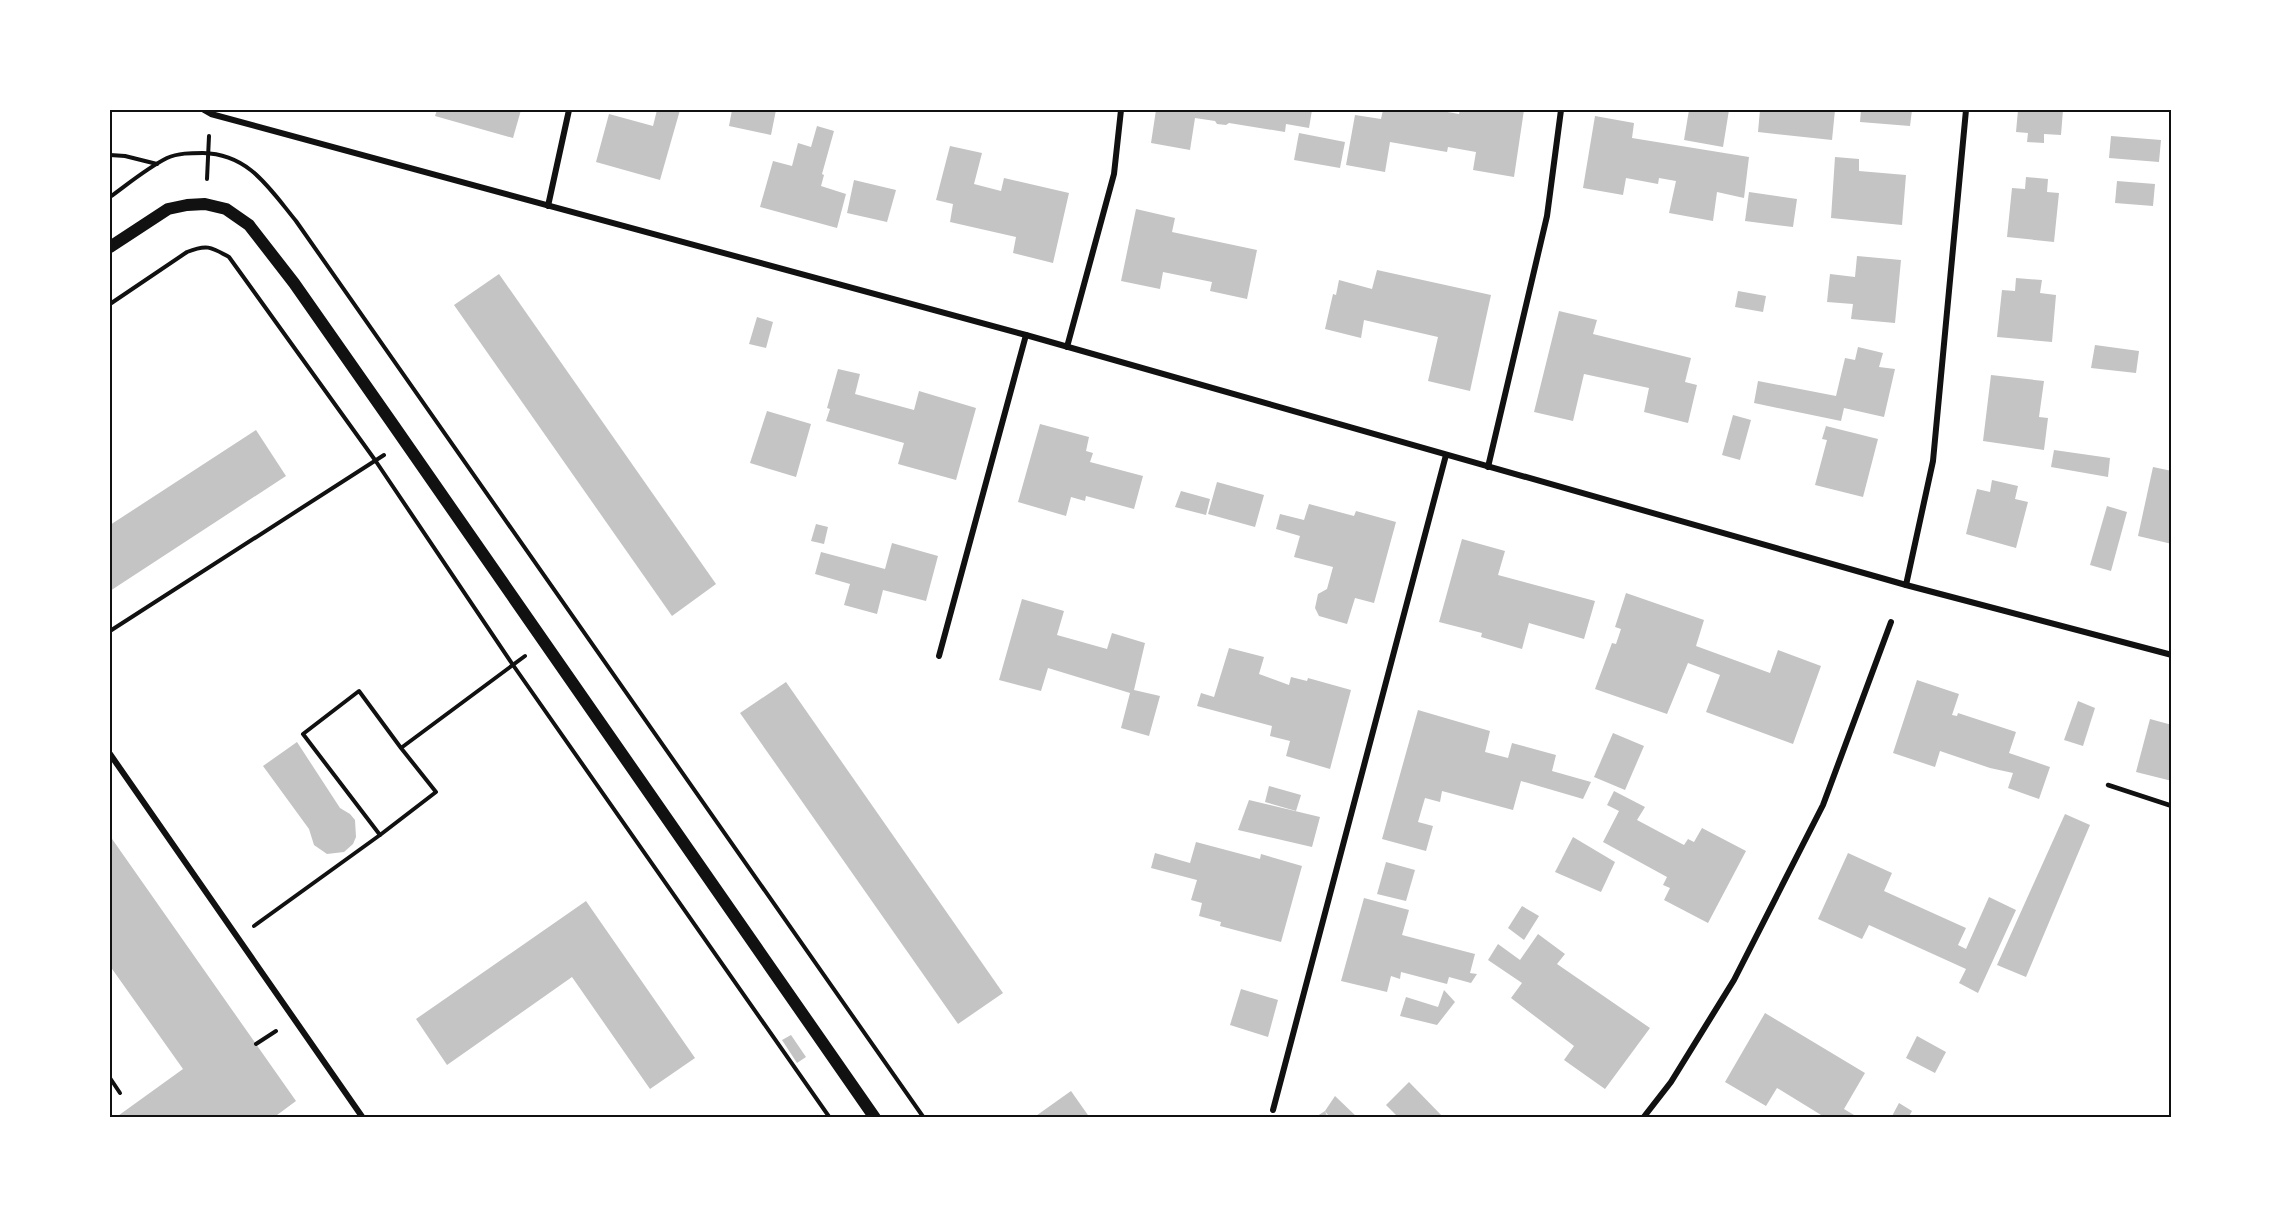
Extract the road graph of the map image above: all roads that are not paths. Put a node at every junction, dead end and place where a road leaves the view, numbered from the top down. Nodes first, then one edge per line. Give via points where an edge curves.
1 (204, 110) edge
2 (569, 110) edge
3 (1120, 110) edge
4 (1561, 110) edge
5 (1965, 110) edge
6 (548, 206) junction
7 (110, 247) edge
8 (1026, 335) junction
9 (1067, 347) junction
10 (1446, 455) junction
11 (1488, 467) junction
12 (1906, 585) junction
13 (1891, 622) dead end
14 (2172, 655) edge
15 (939, 656) dead end
16 (110, 754) edge
17 (2108, 785) dead end
18 (2172, 806) edge
19 (1273, 1110) dead end
20 (363, 1118) edge
21 (875, 1118) edge
22 (1643, 1118) edge

1 - 6 street
2 - 6 street
3 - 9 street via 1114,174
4 - 11 street via 1547,216
5 - 12 street via 1933,461
6 - 8 street
7 - 21 main road via 168,209 205,204 226,209 249,225 265,243
8 - 9 street
8 - 15 street
9 - 10 street
10 - 11 street
10 - 19 street
11 - 12 street
12 - 14 street
13 - 22 street via 1818,815 1734,980 1671,1082
16 - 20 street
17 - 18 lane

